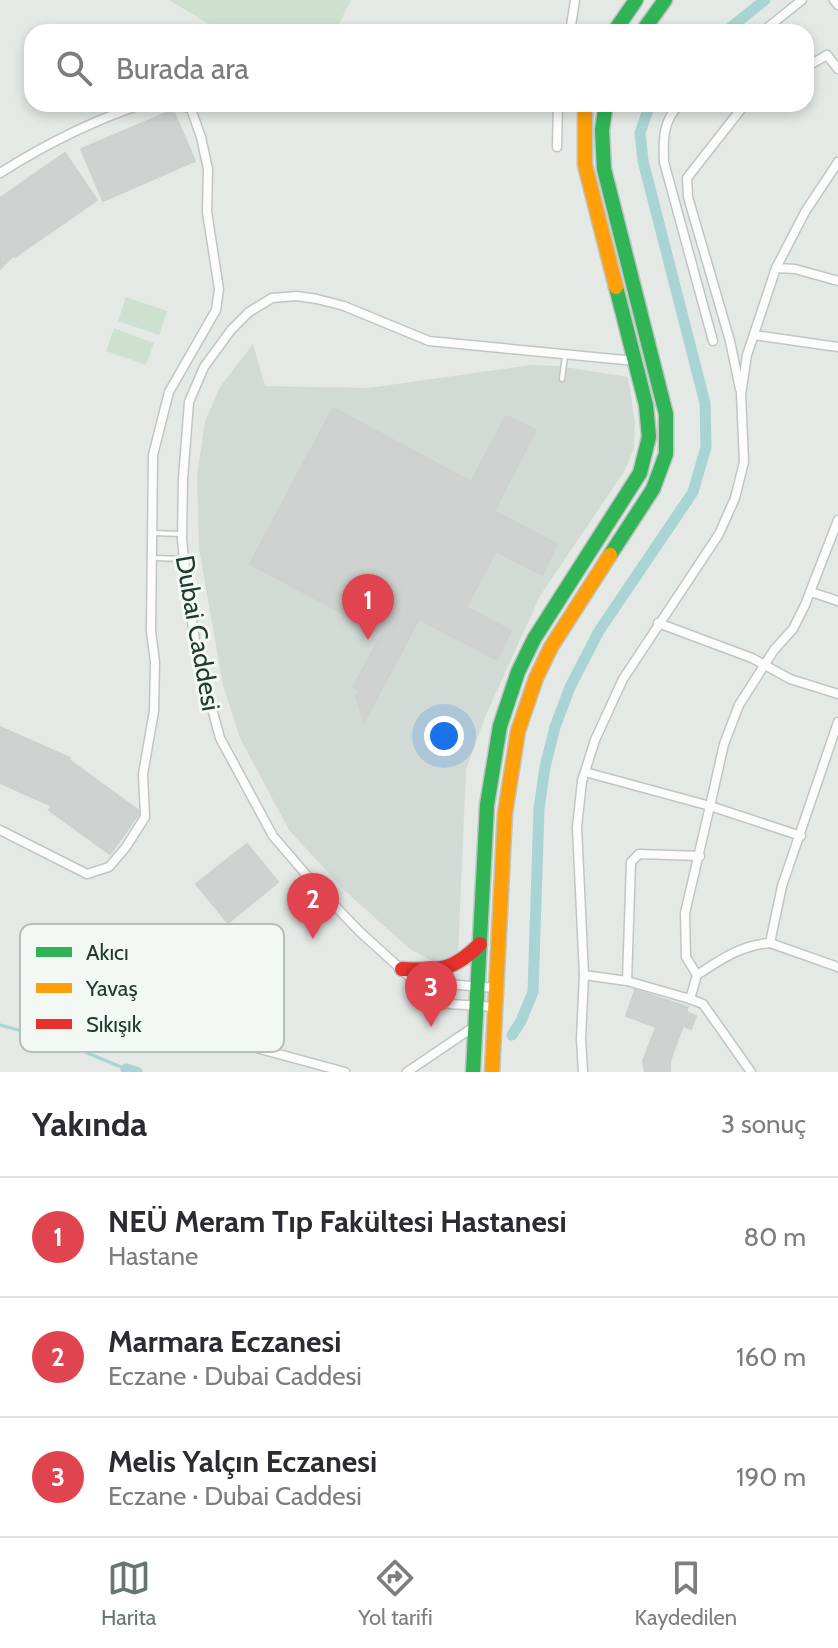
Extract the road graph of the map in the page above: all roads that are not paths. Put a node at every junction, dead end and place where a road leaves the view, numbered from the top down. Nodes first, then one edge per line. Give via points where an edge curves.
1 (575, 0) edge
2 (636, 0) edge
3 (665, 0) edge
4 (802, 0) edge
5 (834, 0) edge
6 (838, 5) edge
7 (571, 24) edge
8 (620, 24) edge
9 (648, 24) edge
10 (772, 24) edge
11 (814, 62) edge
12 (838, 69) edge
13 (118, 112) edge
14 (192, 112) edge
15 (558, 112) edge
16 (584, 112) edge
17 (605, 112) edge
18 (674, 112) edge
19 (739, 112) edge
20 (557, 147) dead end
21 (838, 162) edge
22 (0, 173) edge
23 (776, 268) junction
24 (838, 281) edge
25 (754, 335) junction
26 (713, 341) dead end
27 (838, 347) edge
28 (565, 354) junction
29 (635, 361) junction
30 (562, 379) dead end
31 (741, 394) junction
32 (838, 520) edge
33 (152, 533) junction
34 (182, 534) junction
35 (152, 558) junction
36 (184, 559) junction
37 (811, 592) junction
38 (838, 601) edge
39 (658, 623) junction
40 (766, 666) junction
41 (838, 694) edge
42 (838, 722) edge
43 (585, 772) junction
44 (710, 806) junction
45 (0, 830) edge
46 (801, 836) junction
47 (700, 856) junction
48 (770, 943) junction
49 (480, 944) junction
50 (838, 967) edge
51 (402, 969) junction
52 (584, 975) junction
53 (697, 975) junction
54 (627, 981) junction
55 (478, 987) junction
56 (496, 988) junction
57 (690, 999) junction
58 (476, 1007) junction
59 (495, 1007) junction
60 (475, 1026) junction
61 (271, 1052) edge
62 (345, 1072) edge
63 (407, 1072) edge
64 (473, 1072) edge
65 (492, 1072) edge
66 (583, 1072) edge
67 (751, 1072) edge

1 - 7 street
2 - 8 main road
3 - 9 main road
4 - 10 street
5 - 6 street
11 - 12 street via 827,55
13 - 22 street
14 - 33 street via 208,169 207,212 219,289 216,310 169,392 158,430
15 - 20 street
16 - 29 main road via 585,165
17 - 56 main road via 604,169 666,414 666,454 643,507 551,647 526,704 507,795
18 - 26 street via 666,124 664,162
19 - 31 street via 687,178
21 - 23 street
23 - 24 street
23 - 25 street
25 - 27 street
25 - 31 street
28 - 29 street, Dubai Caddesi
28 - 30 lane
28 - 34 street, Dubai Caddesi via 429,341 344,306 297,296 272,298 231,330 204,367 189,402
29 - 49 main road via 649,421 644,463 534,639 500,726 488,797
31 - 39 street via 744,462 735,498 719,534
32 - 37 street
33 - 34 lane
33 - 35 street
34 - 36 street, Dubai Caddesi
35 - 36 lane
35 - 45 street via 154,711 143,774 145,817 109,867 87,874
36 - 51 street, Dubai Caddesi via 214,720 248,794 273,836 315,885
37 - 38 street
37 - 40 street
39 - 40 street
39 - 43 street via 623,679
40 - 41 street
40 - 44 street via 739,705
42 - 46 street
43 - 44 street
43 - 52 street via 577,827
44 - 46 street
44 - 47 street
46 - 48 street via 782,886
47 - 53 street via 684,935 686,957
47 - 54 street via 639,854 631,862
48 - 50 street
48 - 53 street via 751,945
49 - 51 main road via 454,968
49 - 55 main road
51 - 55 street, Dubai Caddesi via 435,983
51 - 58 street, Dubai Caddesi via 424,990 450,1004
52 - 54 street
52 - 66 street
53 - 57 street
54 - 57 street
55 - 56 street, Dubai Caddesi
55 - 58 main road
56 - 59 main road
57 - 67 street via 703,1004
58 - 59 street, Dubai Caddesi
58 - 60 main road
59 - 65 main road
60 - 63 street
60 - 64 main road
61 - 62 street

